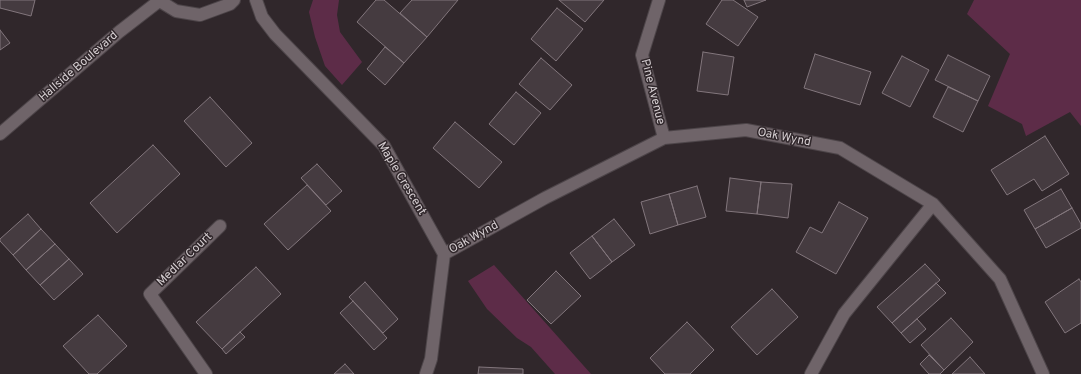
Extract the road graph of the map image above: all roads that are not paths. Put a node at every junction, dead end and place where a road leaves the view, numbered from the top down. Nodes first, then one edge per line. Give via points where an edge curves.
1 (159, 0) edge
2 (234, 0) edge
3 (256, 0) edge
4 (659, 0) edge
5 (0, 134) edge
6 (664, 138) junction
7 (933, 204) junction
8 (220, 226) dead end
9 (444, 254) junction
10 (206, 374) edge
11 (426, 374) edge
12 (811, 374) edge
13 (1043, 374) edge

1 - 2 street, Hallside Boulevard via 176,11 200,15 230,4
1 - 5 street, Hallside Boulevard
3 - 9 street, Maple Crescent via 262,17 275,34 384,146
4 - 6 street, Pine Avenue via 642,55
6 - 7 street, Oak Wynd via 746,130 840,148
6 - 9 street, Oak Wynd via 545,198
7 - 12 street via 844,314
7 - 13 street, Oak Wynd via 1000,279
8 - 10 street, Medlar Court via 150,294
9 - 11 street via 431,359

